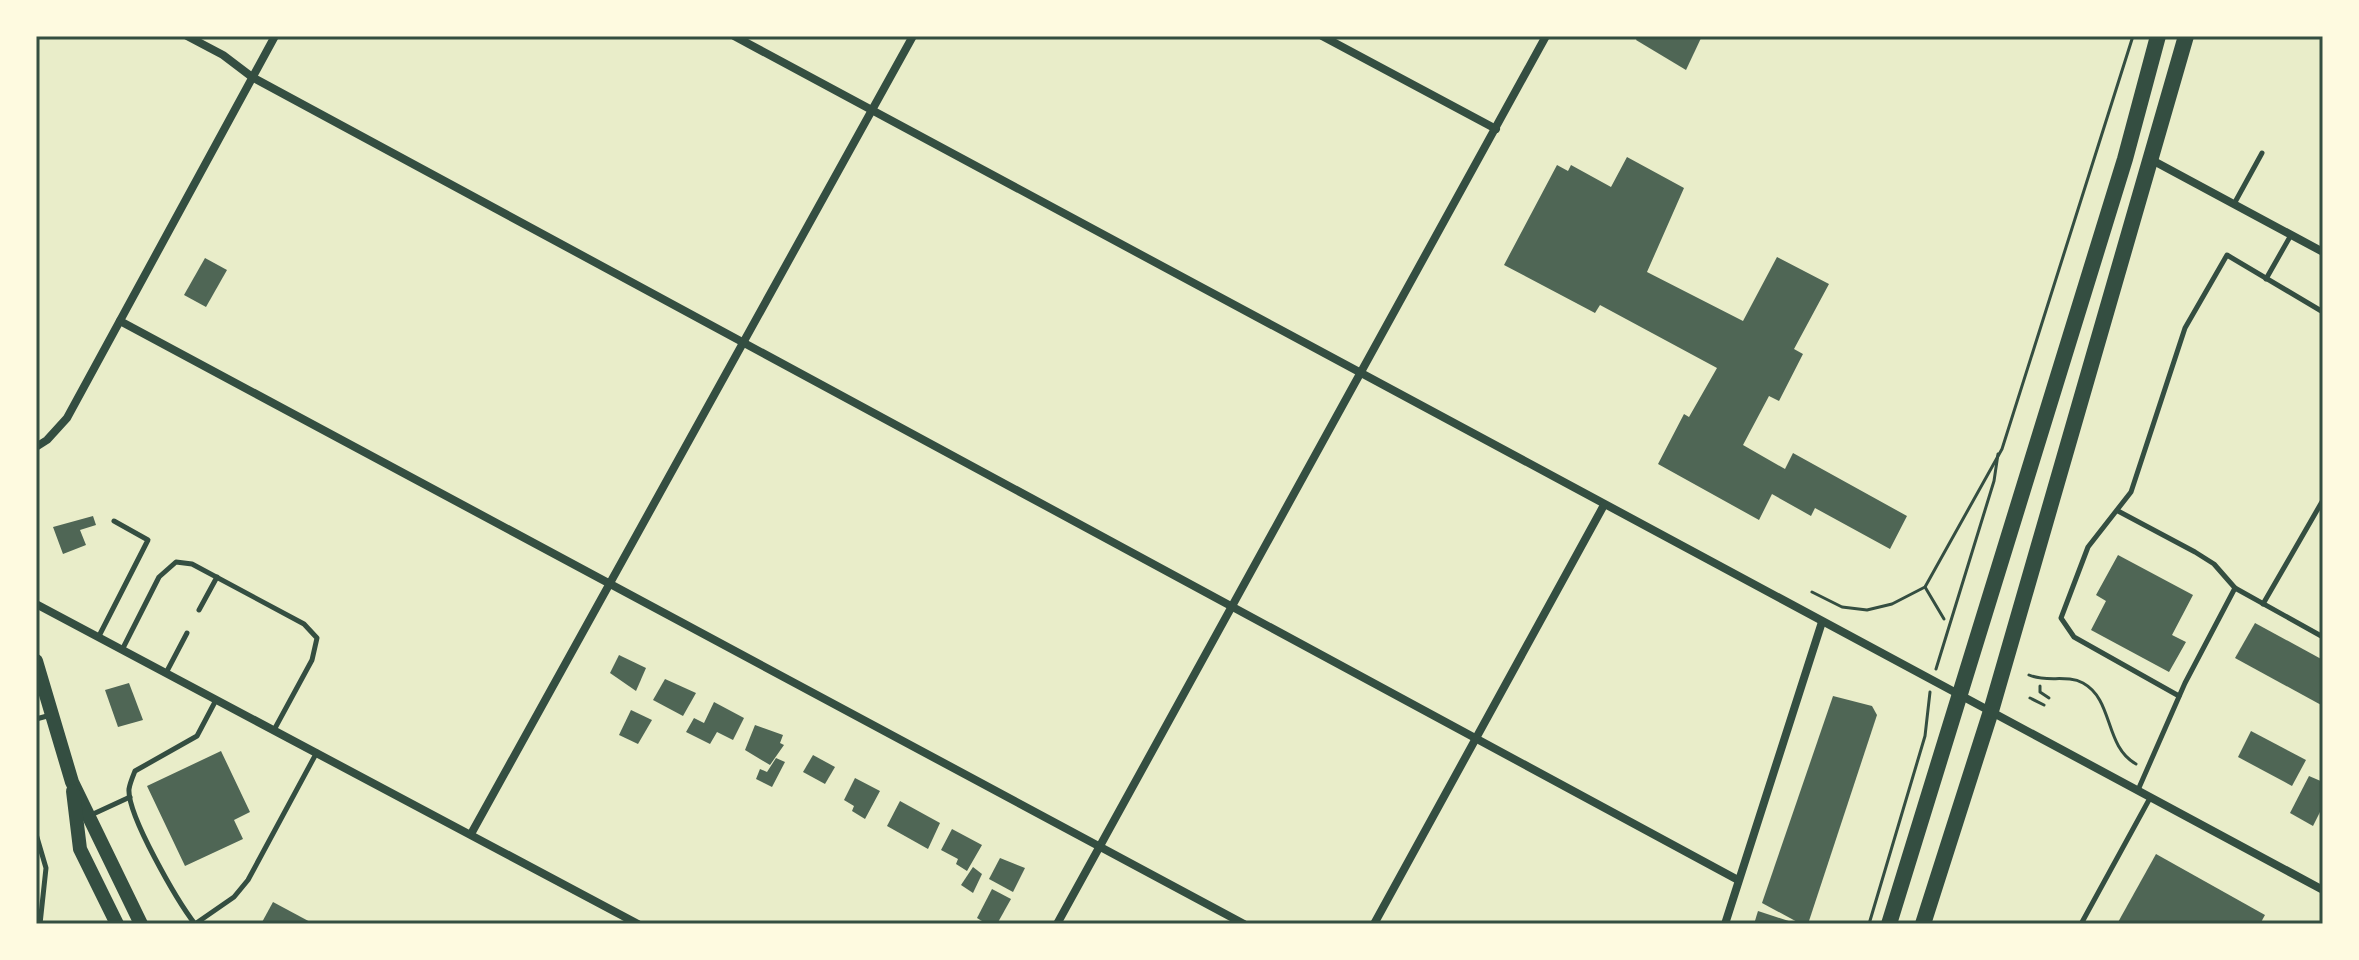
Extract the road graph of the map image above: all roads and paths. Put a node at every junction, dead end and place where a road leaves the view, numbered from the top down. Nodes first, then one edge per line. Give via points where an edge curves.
1 (187, 36) edge
2 (275, 36) edge
3 (734, 36) edge
4 (913, 36) edge
5 (1322, 36) edge
6 (1546, 36) edge
7 (2133, 36) edge
8 (2158, 36) edge
9 (2165, 36) edge
10 (2186, 36) edge
11 (252, 77) junction
12 (872, 111) junction
13 (1496, 129) junction
14 (2262, 153) dead end
15 (2149, 159) junction
16 (2234, 204) junction
17 (2291, 235) junction
18 (2323, 252) edge
19 (2266, 279) junction
20 (2323, 312) edge
21 (120, 321) junction
22 (740, 343) junction
23 (1361, 375) junction
24 (36, 447) edge
25 (2323, 500) edge
26 (1604, 505) junction
27 (2118, 511) junction
28 (114, 521) dead end
29 (217, 577) junction
30 (610, 584) junction
31 (1925, 587) junction
32 (2235, 588) junction
33 (1812, 592) dead end
34 (36, 604) edge
35 (2263, 604) junction
36 (1230, 606) junction
37 (199, 610) dead end
38 (1944, 619) dead end
39 (1822, 622) junction
40 (187, 633) dead end
41 (98, 637) junction
42 (2323, 637) edge
43 (122, 650) junction
44 (36, 661) edge
45 (166, 673) junction
46 (2029, 675) dead end
47 (2040, 686) dead end
48 (1957, 694) junction
49 (2179, 696) junction
50 (2030, 698) dead end
51 (2049, 698) dead end
52 (217, 700) junction
53 (2044, 705) dead end
54 (1991, 711) junction
55 (52, 715) junction
56 (36, 719) edge
57 (274, 730) junction
58 (1477, 739) junction
59 (317, 752) junction
60 (2147, 769) junction
61 (72, 782) junction
62 (2138, 790) junction
63 (130, 797) junction
64 (2151, 797) junction
65 (89, 816) junction
66 (36, 834) edge
67 (471, 834) junction
68 (1099, 846) junction
69 (1738, 880) junction
70 (2323, 890) edge
71 (40, 924) edge
72 (117, 924) edge
73 (141, 924) edge
74 (195, 924) edge
75 (638, 924) edge
76 (1057, 924) edge
77 (1244, 924) edge
78 (1374, 924) edge
79 (1725, 924) edge
80 (1889, 924) edge
81 (1923, 924) edge
82 (2081, 924) edge

1 - 11 street
2 - 11 street
3 - 12 street
4 - 12 street
5 - 13 street
6 - 13 street
7 - 31 path via 2002,449
8 - 48 main road via 2125,159
9 - 15 main road via 2142,132 2142,152
10 - 15 main road
11 - 21 street
11 - 22 street
12 - 22 street
12 - 23 street
13 - 23 street
14 - 16 lane
15 - 16 street
15 - 54 main road
16 - 17 street
17 - 18 street
17 - 19 lane
19 - 20 lane
19 - 27 lane via 2227,255 2185,328 2131,492
21 - 24 street via 67,418
21 - 30 street
22 - 30 street
22 - 36 street
23 - 26 street
23 - 36 street
25 - 35 lane
26 - 39 street
26 - 58 street
27 - 32 lane via 2214,564
27 - 49 lane via 2088,547 2061,618 2074,637
28 - 41 lane via 148,540
29 - 37 lane
29 - 43 lane via 176,562 159,577
29 - 57 lane via 304,624 317,638 312,660
30 - 67 street
30 - 68 street
31 - 33 path via 1867,610 1842,607
31 - 38 path
32 - 35 lane
32 - 49 lane
34 - 41 street
35 - 42 lane
36 - 58 street
36 - 68 street
39 - 48 street
39 - 69 street
40 - 45 lane
41 - 43 street
43 - 45 street
44 - 55 main road
45 - 52 street
46 - 60 path via 2088,686 2101,703 2120,753
47 - 51 path
48 - 54 street
48 - 80 main road
49 - 60 lane
50 - 53 path
52 - 57 street
52 - 63 lane via 189,743 135,771
54 - 62 street
54 - 81 main road
55 - 56 lane
55 - 61 main road
57 - 59 street
58 - 69 street
58 - 78 street
59 - 67 street
59 - 74 lane via 248,880 234,897
60 - 62 lane
61 - 65 main road
61 - 72 main road via 80,849
62 - 64 street
63 - 65 lane
63 - 74 lane via 176,899
64 - 70 street
64 - 82 lane
65 - 73 main road
66 - 71 lane via 46,868
67 - 75 street
68 - 76 street
68 - 77 street
69 - 79 street

